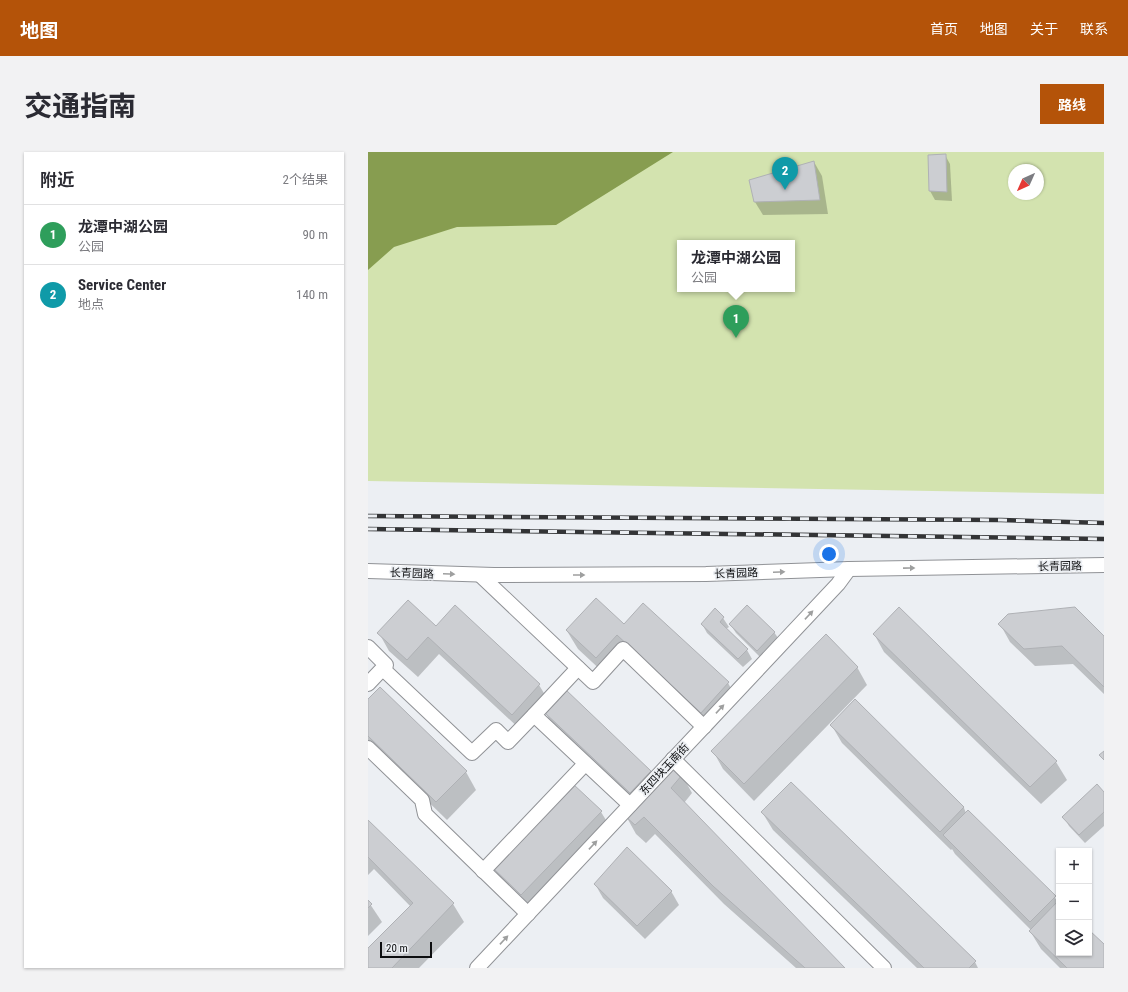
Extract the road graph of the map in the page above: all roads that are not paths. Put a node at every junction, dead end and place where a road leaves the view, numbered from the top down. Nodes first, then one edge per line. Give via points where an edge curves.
1 (1104, 565) edge
2 (849, 569) junction
3 (368, 571) edge
4 (480, 575) junction
5 (368, 647) edge
6 (578, 668) junction
7 (383, 669) junction
8 (368, 684) edge
9 (534, 715) junction
10 (704, 727) junction
11 (368, 748) edge
12 (674, 759) junction
13 (586, 764) junction
14 (630, 805) junction
15 (483, 871) junction
16 (528, 914) junction
17 (477, 968) edge
18 (884, 968) edge

2 -> 1 street, 长青园路
4 -> 2 street, 长青园路 via 706,574
10 -> 2 street, 东四块玉南街 via 838,584
3 -> 4 street, 长青园路
4 - 6 street
5 - 7 street via 386,665
6 - 9 street
6 - 10 street via 593,682 623,649
7 - 8 street
7 - 9 street via 472,753 496,730 508,742
9 - 13 street
10 - 12 street, 东四块玉南街
11 - 15 street via 422,800 425,814
12 - 14 street, 东四块玉南街
12 - 18 street
13 - 14 street
13 - 15 street
16 -> 14 street, 东四块玉南街
15 - 16 street
17 -> 16 street, 东四块玉南街

